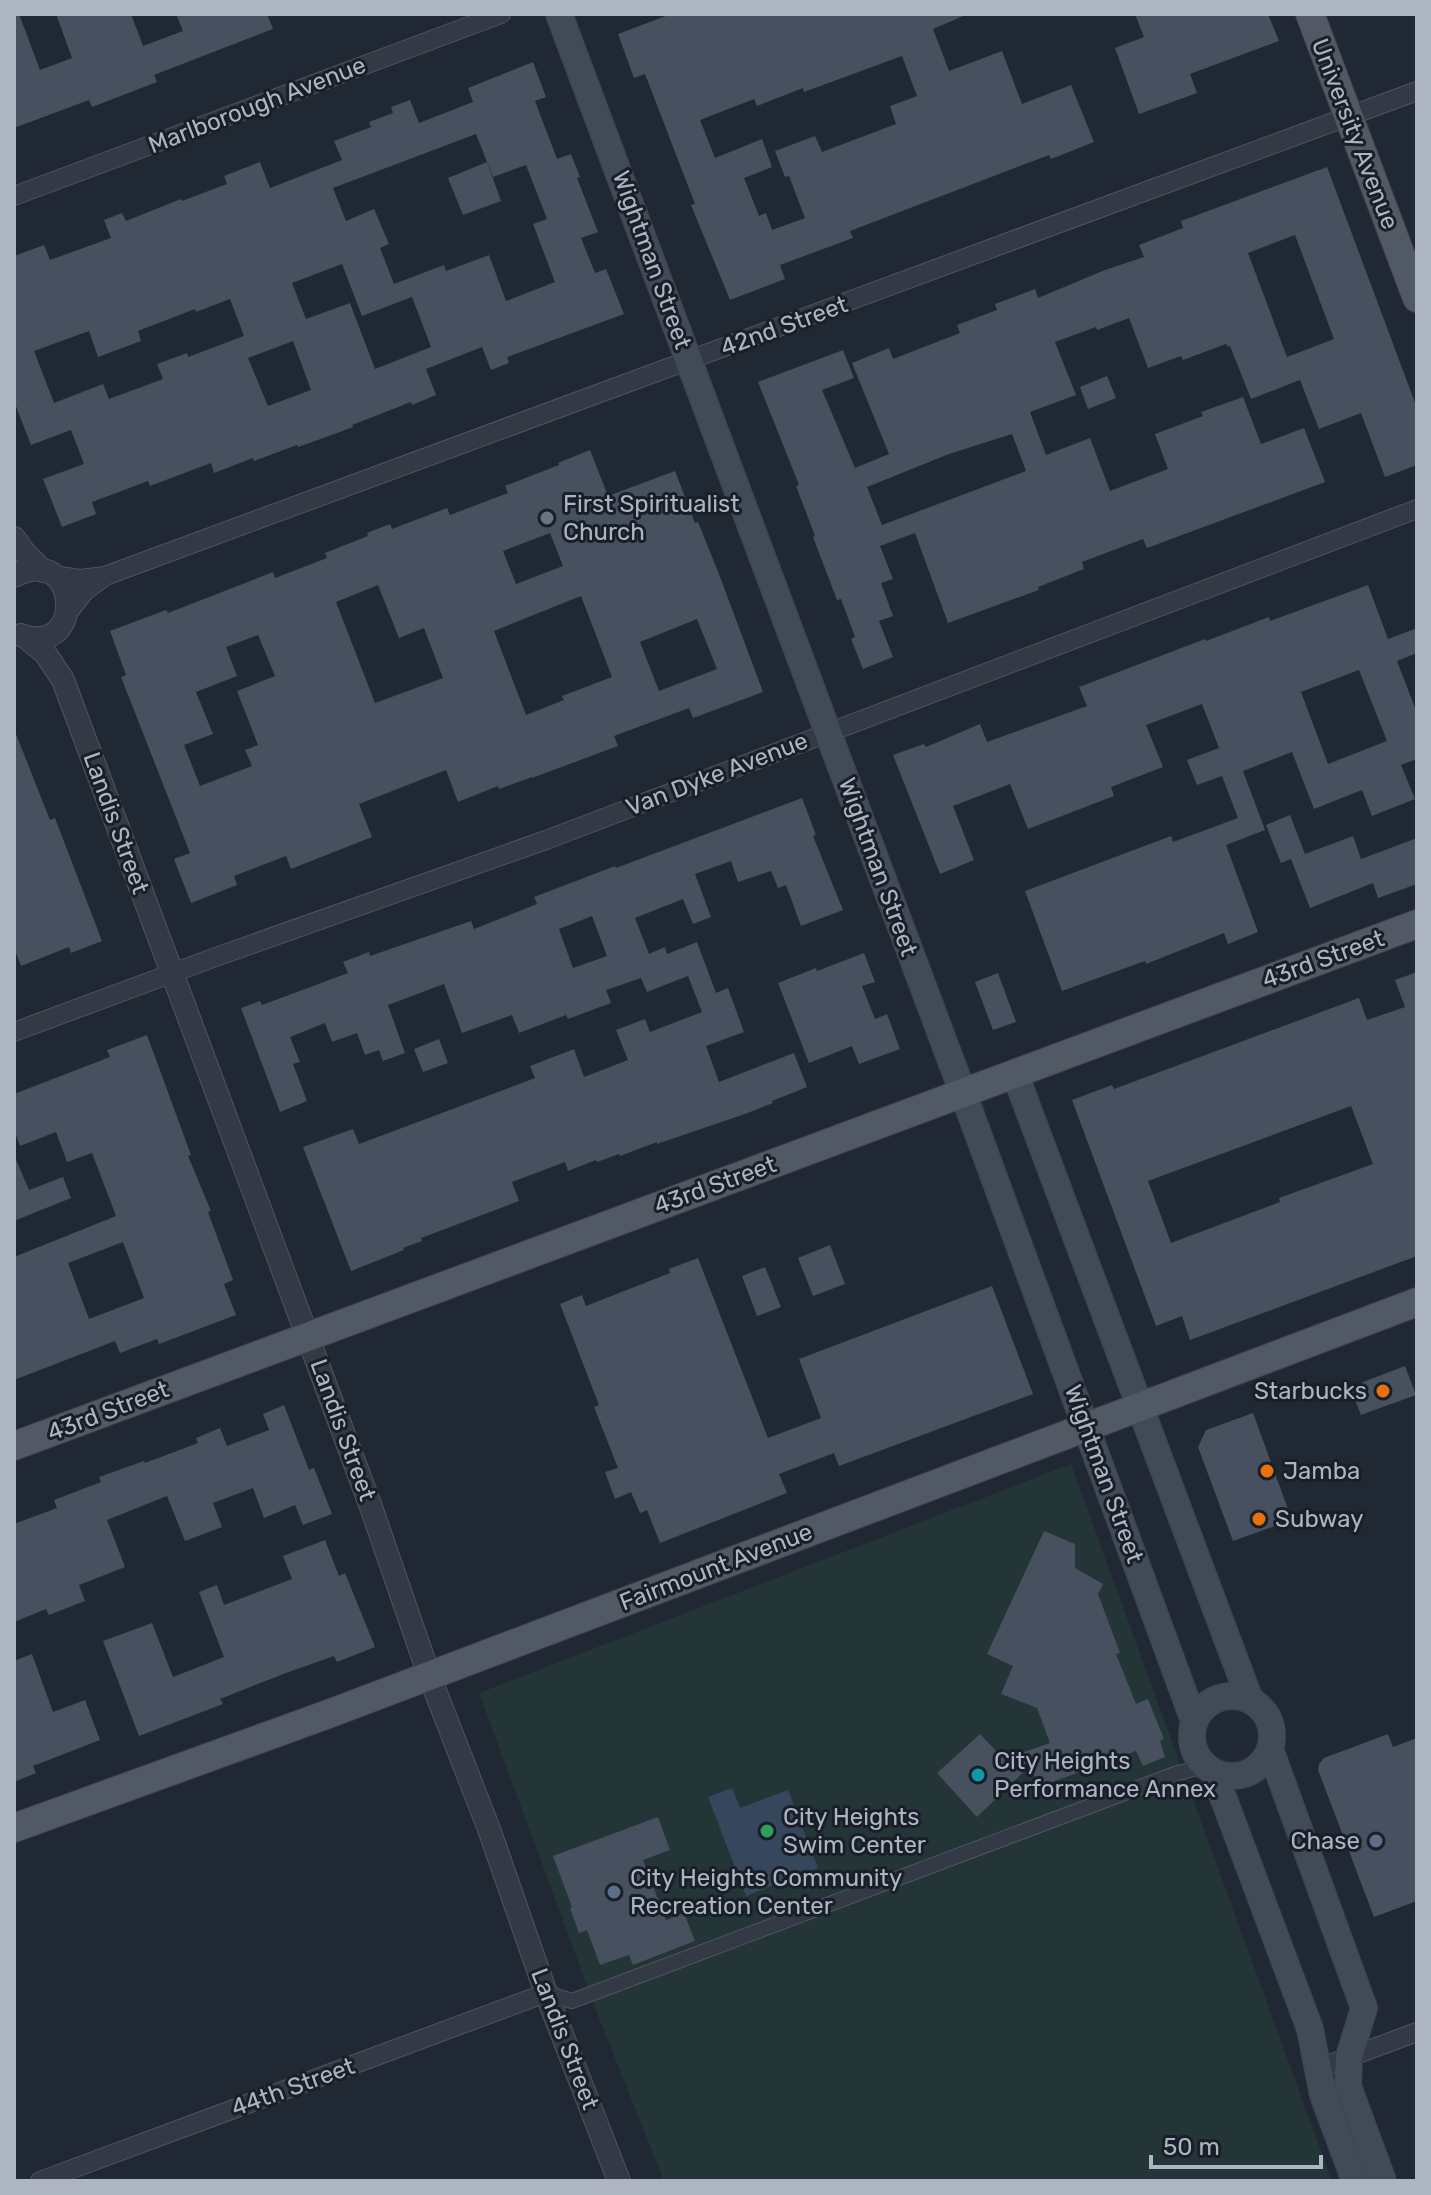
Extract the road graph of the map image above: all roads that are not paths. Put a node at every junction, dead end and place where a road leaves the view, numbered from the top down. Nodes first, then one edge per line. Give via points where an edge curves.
1 (501, 14) edge
2 (559, 14) edge
3 (1310, 14) edge
4 (1417, 91) edge
5 (1348, 116) junction
6 (14, 196) edge
7 (1417, 298) edge
8 (689, 361) junction
9 (1417, 509) edge
10 (14, 538) edge
11 (48, 573) junction
12 (14, 576) edge
13 (105, 576) junction
14 (65, 618) junction
15 (17, 633) edge
16 (63, 680) junction
17 (828, 731) junction
18 (1417, 924) edge
19 (172, 973) junction
20 (14, 1032) edge
21 (1015, 1074) junction
22 (963, 1093) junction
23 (1417, 1302) edge
24 (308, 1337) junction
25 (1140, 1407) junction
26 (1086, 1427) junction
27 (14, 1446) edge
28 (429, 1675) junction
29 (1250, 1700) junction
30 (1194, 1721) junction
31 (1270, 1749) junction
32 (1209, 1769) junction
33 (14, 1828) edge
34 (546, 1993) junction
35 (1417, 2032) edge
36 (1349, 2057) junction
37 (1317, 2069) junction
38 (40, 2181) edge
39 (619, 2181) edge
40 (1355, 2181) edge
41 (1383, 2181) edge

1 - 6 street, Marlborough Avenue
2 - 8 main road, Wightman Street
3 - 5 main road, University Avenue
4 - 5 street, 42nd Street
5 - 7 main road, University Avenue
5 - 8 street, 42nd Street
8 - 13 street, 42nd Street
8 - 17 main road, Wightman Street
9 - 17 street, Van Dyke Avenue
10 - 11 street
11 - 12 street via 33,570
11 - 13 street, 42nd Street via 80,579
11 - 14 street via 66,592
13 - 14 street, 42nd Street via 85,591
14 - 15 street via 46,636 36,639
14 - 16 street, Landis Street via 60,647
15 - 16 street, Landis Street via 45,653
16 - 19 street, Landis Street
17 - 19 street, Van Dyke Avenue via 546,840
17 - 22 main road, Wightman Street
18 - 21 main road, 43rd Street
19 - 20 street, Van Dyke Avenue
19 - 24 street, Landis Street
21 - 22 main road, 43rd Street
21 - 25 main road
22 - 24 main road, 43rd Street
22 - 26 main road, Wightman Street
23 - 25 main road, Fairmount Avenue
24 - 27 main road, 43rd Street
24 - 28 street, Landis Street
25 - 26 main road, Fairmount Avenue
25 - 29 main road
26 - 28 main road, Fairmount Avenue
26 - 30 main road, Wightman Street
28 - 33 main road, Fairmount Avenue
28 - 34 street, Landis Street
29 - 30 main road via 1238,1696 1212,1701
29 - 31 main road via 1270,1724
30 - 32 main road, Wightman Street via 1192,1745
31 - 32 main road via 1264,1761 1241,1776
31 - 36 main road via 1364,2008
32 - 34 street via 1175,1774 572,2001
32 - 37 main road, Wightman Street via 1310,2029
34 - 38 street, 44th Street
34 - 39 street, Landis Street
35 - 36 street
36 - 37 street
36 - 41 main road via 1348,2086
37 - 40 main road, Wightman Street

